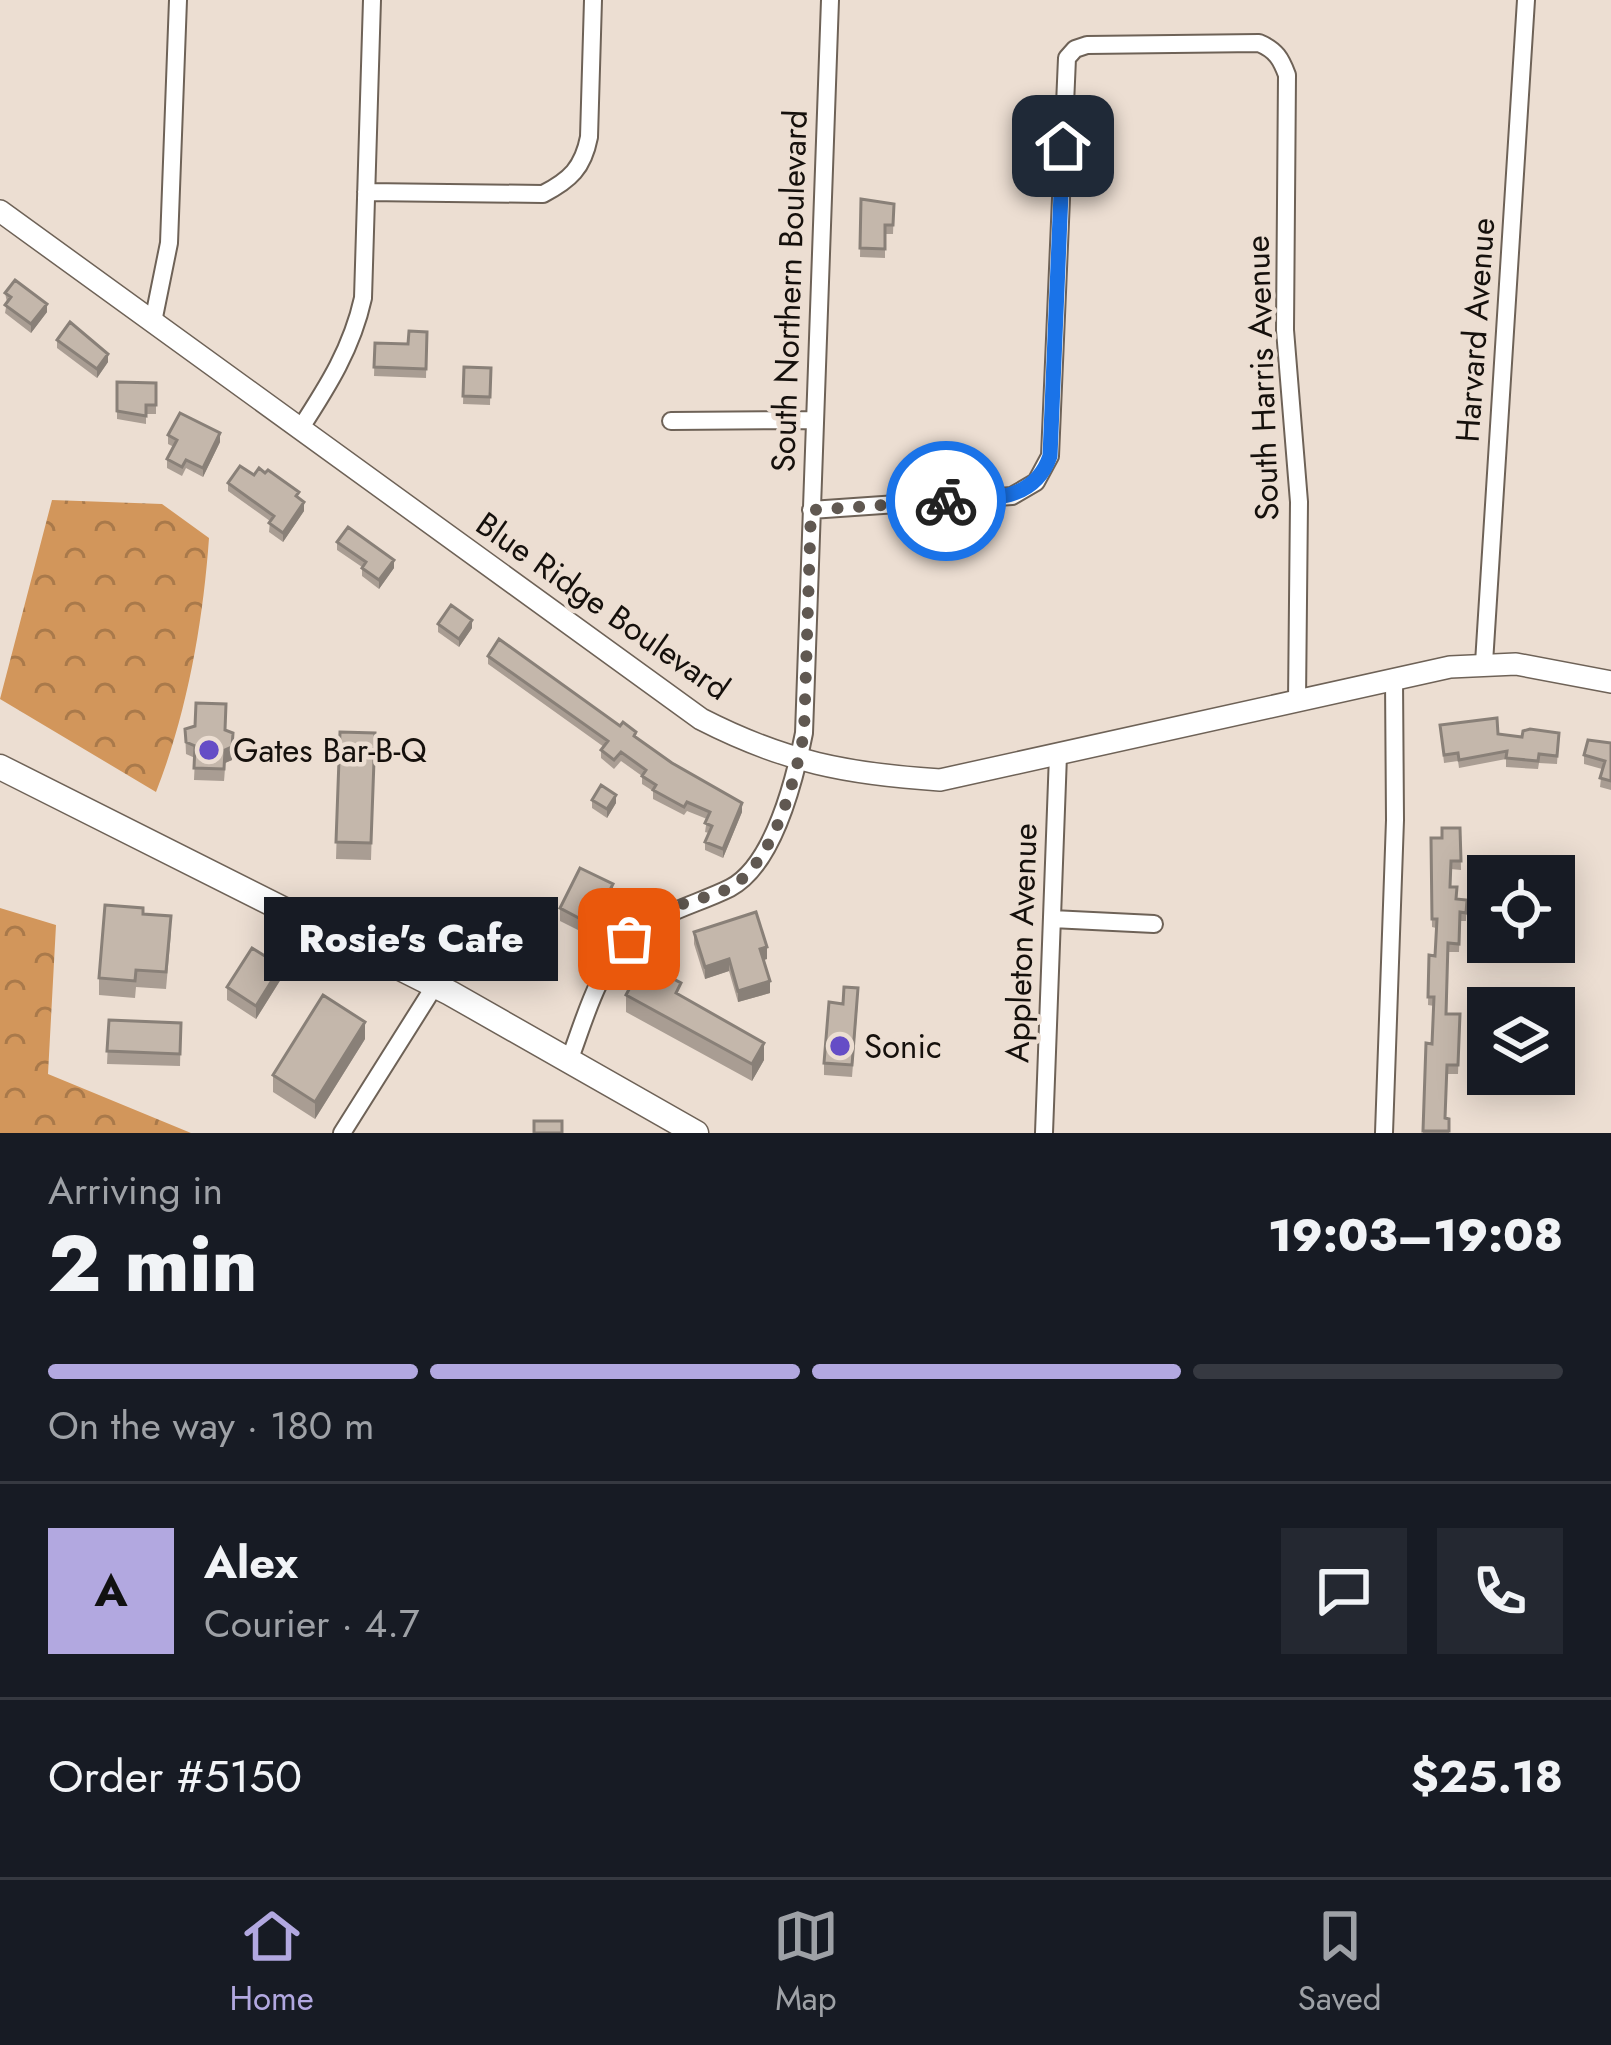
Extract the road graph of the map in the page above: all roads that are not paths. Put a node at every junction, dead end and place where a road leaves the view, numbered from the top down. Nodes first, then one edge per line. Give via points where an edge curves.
1 (178, 0) edge
2 (372, 0) edge
3 (593, 0) edge
4 (830, 0) edge
5 (1526, 0) edge
6 (366, 192) junction
7 (0, 211) edge
8 (153, 322) junction
9 (814, 420) junction
10 (671, 421) dead end
11 (300, 429) junction
12 (811, 510) junction
13 (1484, 663) junction
14 (1394, 679) junction
15 (1611, 682) edge
16 (1297, 701) junction
17 (1058, 755) junction
18 (798, 761) junction
19 (0, 766) edge
20 (1052, 919) junction
21 (1154, 924) dead end
22 (434, 987) junction
23 (569, 1061) junction
24 (342, 1133) edge
25 (696, 1133) edge
26 (1044, 1133) edge
27 (1384, 1133) edge

1 - 8 street via 170,243
2 - 6 street
3 - 6 street via 589,137 568,182 543,194
4 - 9 street, South Northern Boulevard
5 - 13 street, Harvard Avenue
6 - 11 street via 357,326
7 - 8 street, Blue Ridge Boulevard
8 - 11 street, Blue Ridge Boulevard
9 - 10 street
9 - 12 street, South Northern Boulevard
11 - 18 street, Blue Ridge Boulevard via 701,719
12 - 16 street, South Harris Avenue via 1012,496 1036,482 1050,456 1067,58 1087,45 1259,44 1279,56 1287,75 1285,330 1299,502
12 - 18 street, South Northern Boulevard
13 - 14 street, Blue Ridge Boulevard
13 - 15 street, Blue Ridge Boulevard
14 - 16 street, Blue Ridge Boulevard
14 - 27 street
16 - 17 street, Blue Ridge Boulevard
17 - 18 street, Blue Ridge Boulevard via 940,780
17 - 20 street, Appleton Avenue
18 - 23 street, South Northern Boulevard via 759,863 733,886 673,908 629,939 598,982
19 - 22 main road
20 - 21 street
20 - 26 street, Appleton Avenue
22 - 23 main road
22 - 24 street
23 - 25 main road

